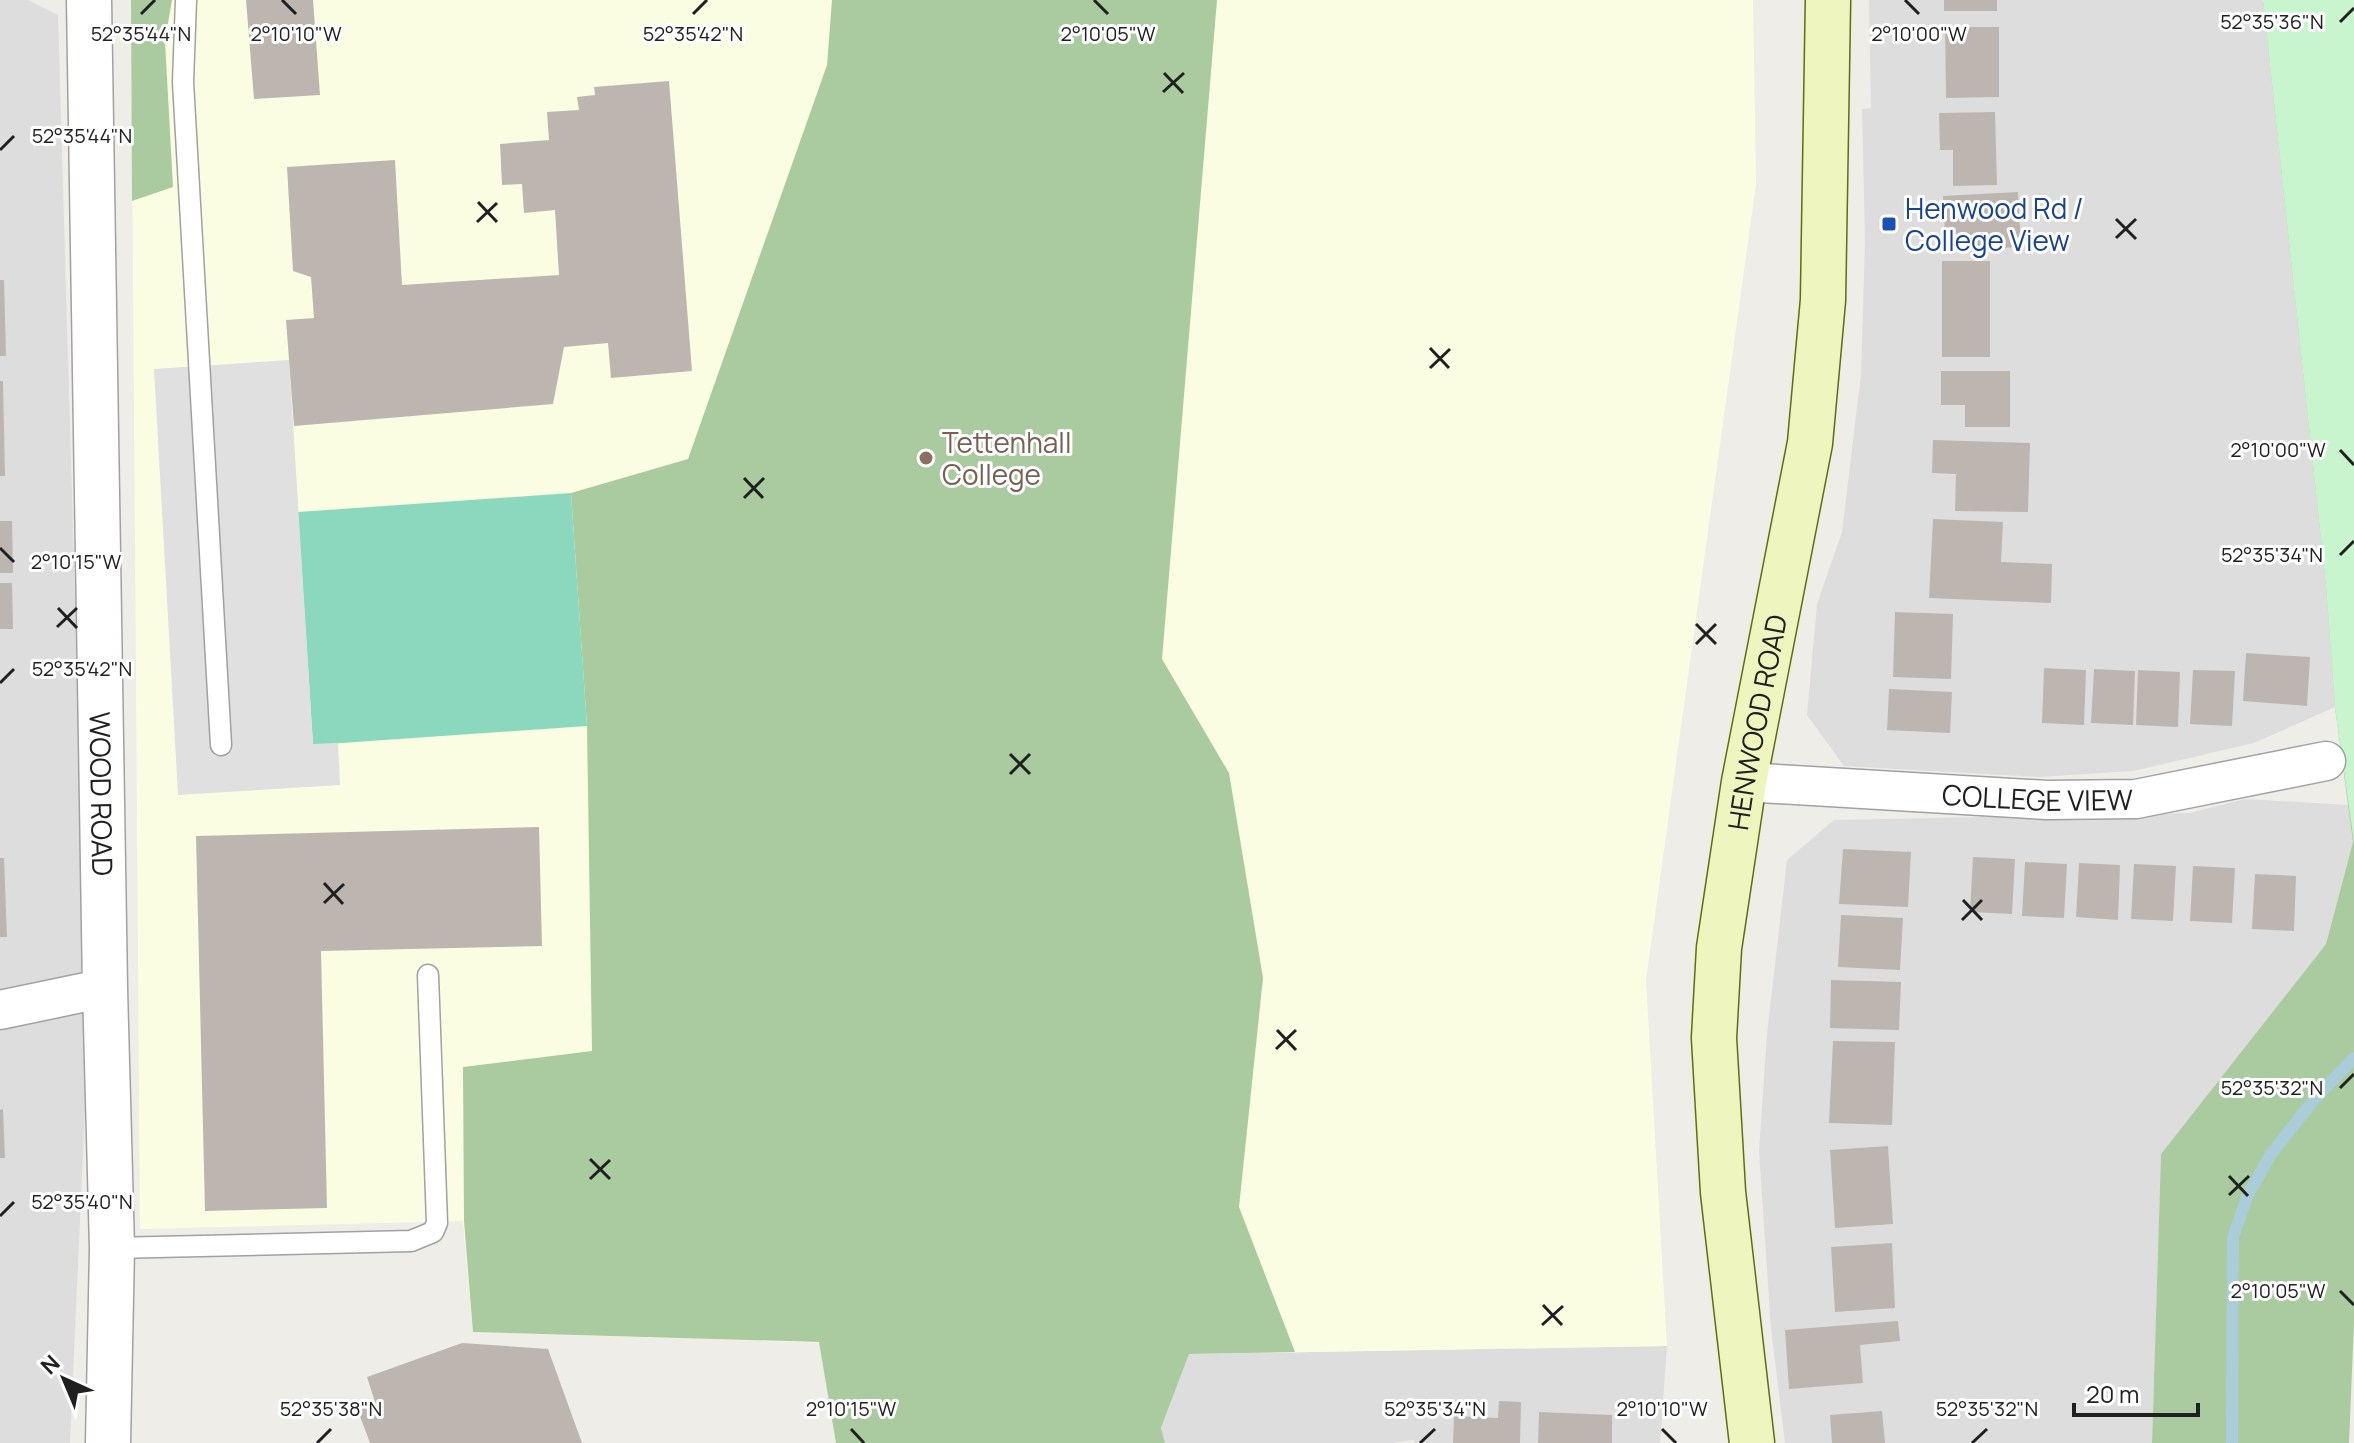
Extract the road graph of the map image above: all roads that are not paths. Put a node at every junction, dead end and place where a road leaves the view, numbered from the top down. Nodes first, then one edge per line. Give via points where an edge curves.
1 (89, 0) edge
2 (186, 0) edge
3 (1828, 0) edge
4 (221, 745) dead end
5 (2326, 761) dead end
6 (1744, 782) junction
7 (428, 975) dead end
8 (105, 988) junction
9 (0, 1010) edge
10 (112, 1248) junction
11 (108, 1443) edge
12 (1752, 1443) edge

1 - 8 street, WOOD ROAD
2 - 4 lane via 183,82
3 - 6 main road, HENWOOD ROAD via 1823,300 1810,443
5 - 6 street, COLLEGE VIEW via 2136,799 2047,800
6 - 12 main road, HENWOOD ROAD via 1719,948 1714,1038 1723,1192
7 - 10 lane via 437,1223 433,1232 411,1241
8 - 9 street
8 - 10 street, WOOD ROAD
10 - 11 street, WOOD ROAD

